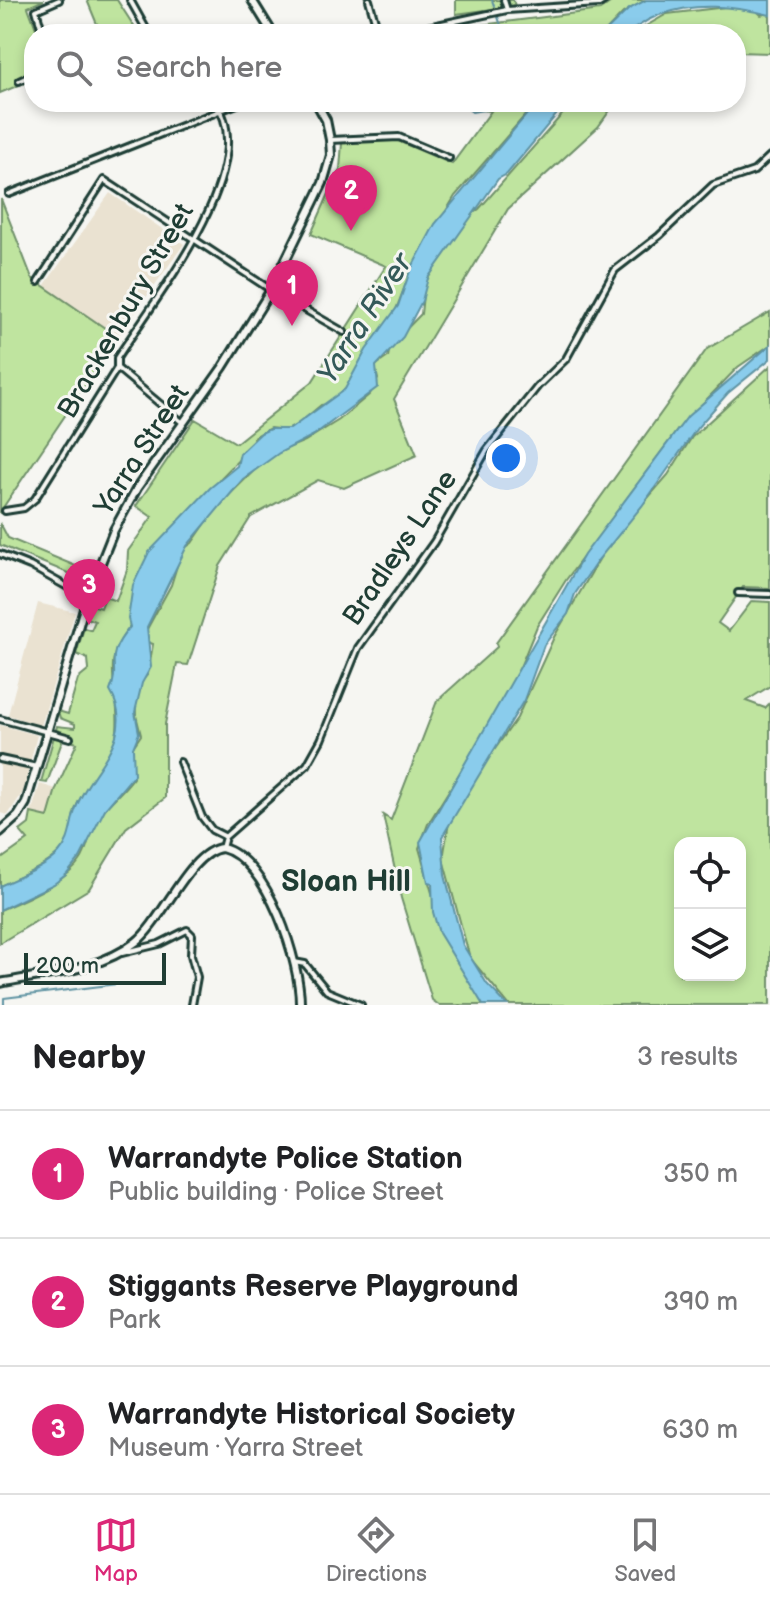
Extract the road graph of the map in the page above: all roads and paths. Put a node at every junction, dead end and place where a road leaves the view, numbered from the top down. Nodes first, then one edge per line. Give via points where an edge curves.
1 (59, 0) edge
2 (130, 0) edge
3 (252, 0) edge
4 (369, 0) edge
5 (504, 0) edge
6 (605, 0) edge
7 (507, 10) junction
8 (40, 24) edge
9 (143, 24) edge
10 (267, 24) edge
11 (374, 24) edge
12 (442, 24) edge
13 (24, 79) edge
14 (19, 81) dead end
15 (218, 112) edge
16 (221, 112) edge
17 (322, 112) edge
18 (330, 140) junction
19 (770, 156) edge
20 (449, 158) dead end
21 (9, 194) dead end
22 (202, 226) junction
23 (184, 231) junction
24 (196, 239) junction
25 (38, 282) dead end
26 (271, 290) junction
27 (344, 332) dead end
28 (117, 368) junction
29 (184, 424) junction
30 (5, 511) dead end
31 (0, 554) edge
32 (738, 593) dead end
33 (770, 594) edge
34 (87, 598) junction
35 (0, 719) edge
36 (47, 733) junction
37 (70, 738) dead end
38 (0, 759) edge
39 (180, 762) dead end
40 (37, 767) junction
41 (0, 832) edge
42 (225, 837) junction
43 (222, 848) junction
44 (122, 952) junction
45 (294, 962) junction
46 (0, 983) edge
47 (192, 1005) edge
48 (300, 1005) edge
49 (361, 1005) edge

1 - 8 street via 36,10
2 - 9 street
3 - 10 main road
4 - 11 street
5 - 7 street
6 - 7 street
7 - 12 street
13 - 14 street
15 - 21 street
16 - 22 street, Brackenbury Street via 225,135 220,177
17 - 18 main road, Yarra Street
18 - 20 street via 399,137
18 - 26 main road, Yarra Street via 323,183
19 - 42 street, Bradleys Lane via 754,171 713,185 615,270 566,359 487,450 434,542 358,648 307,765
22 - 23 street
22 - 24 street, Brackenbury Street
23 - 24 street
23 - 25 street via 104,180
24 - 26 street
24 - 28 street, Brackenbury Street via 117,358
26 - 27 street
26 - 29 main road, Yarra Street
28 - 29 street
28 - 30 street, Brackenbury Street via 35,499 24,508
29 - 34 main road, Yarra Street via 125,508
31 - 34 street
32 - 33 street
34 - 36 main road, Yarra Street
35 - 36 street
36 - 37 street
36 - 40 main road, Yarra Street
38 - 40 street
39 - 42 street via 202,817
40 - 41 main road, Yarra Street via 26,803
42 - 43 street
43 - 44 main road via 201,857 150,928
43 - 45 main road via 257,877 274,906
44 - 46 main road via 95,964
44 - 47 street via 130,954 187,930 197,977
45 - 48 main road
45 - 49 street via 305,964 327,991

